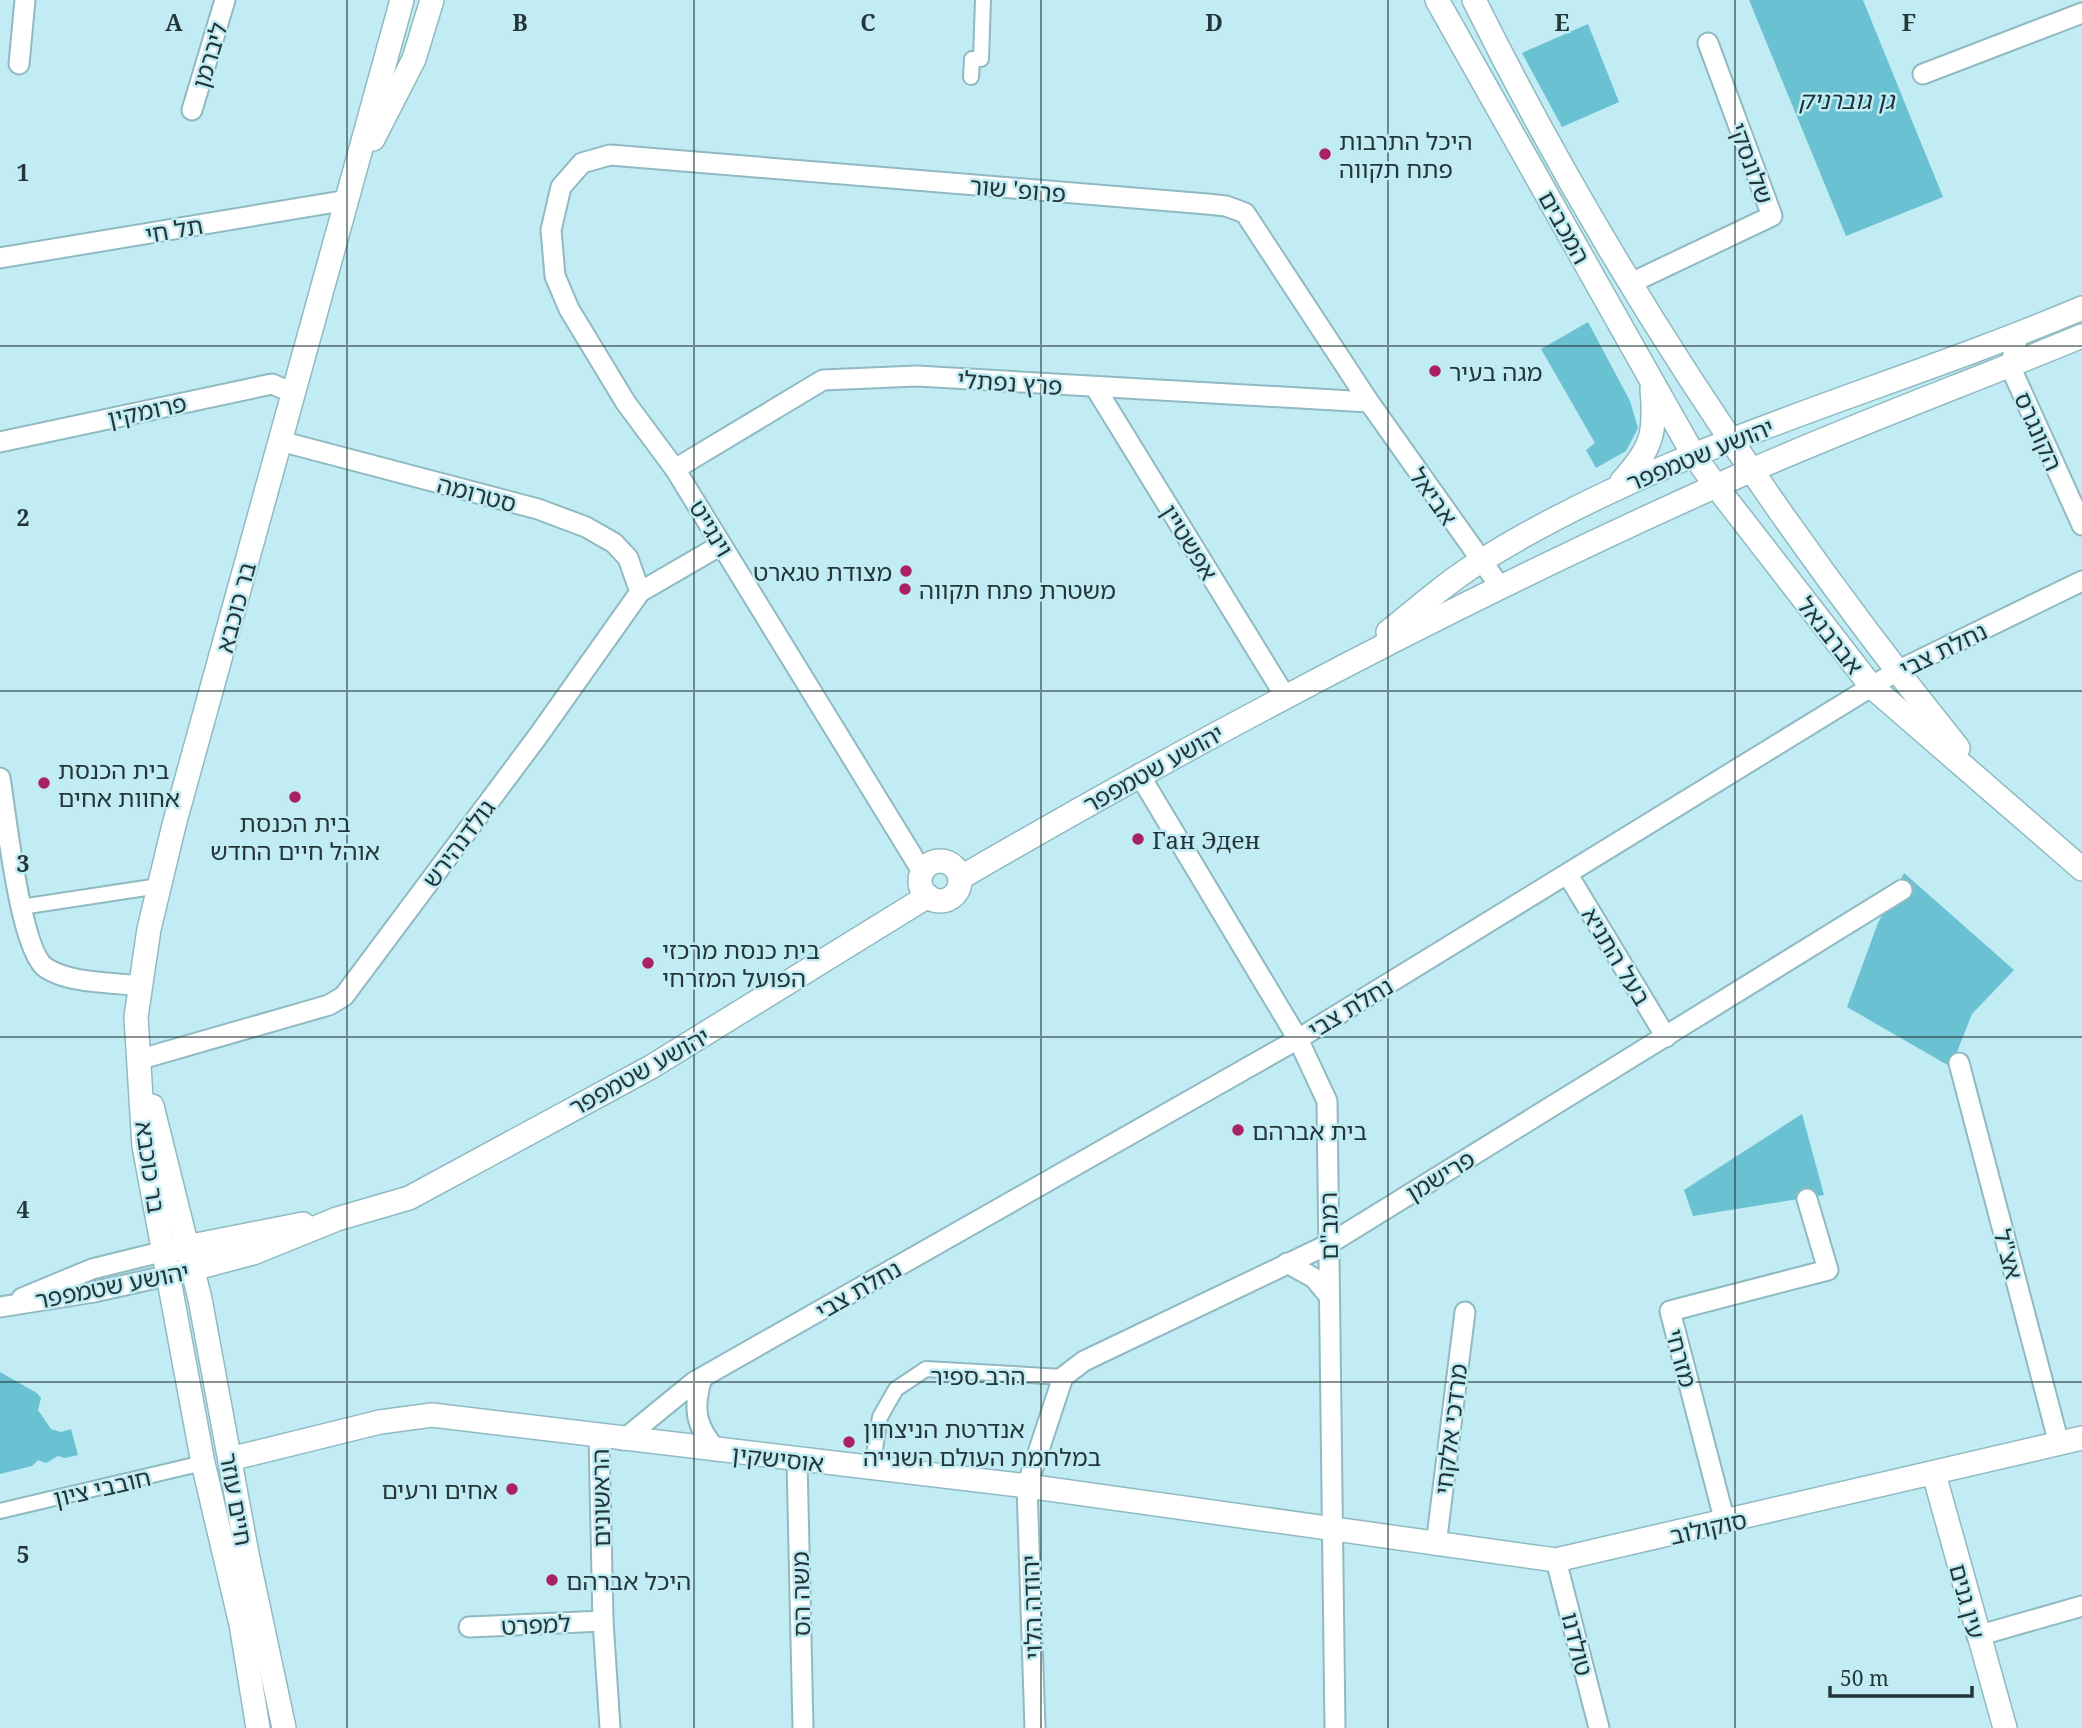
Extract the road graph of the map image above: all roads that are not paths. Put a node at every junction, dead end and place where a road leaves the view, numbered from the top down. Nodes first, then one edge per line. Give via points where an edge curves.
1 (25, 0) edge
2 (226, 0) edge
3 (402, 0) edge
4 (432, 0) edge
5 (983, 0) edge
6 (1437, 0) edge
7 (1474, 0) edge
8 (2082, 13) edge
9 (1708, 43) dead end
10 (19, 64) dead end
11 (1923, 74) dead end
12 (971, 77) dead end
13 (192, 110) dead end
14 (359, 159) junction
15 (569, 174) joint
16 (348, 200) junction
17 (0, 258) edge
18 (1631, 284) junction
19 (2082, 308) edge
20 (2018, 335) junction
21 (2082, 336) edge
22 (2010, 366) junction
23 (1650, 379) junction
24 (1095, 387) junction
25 (293, 393) junction
26 (1369, 402) junction
27 (1730, 439) junction
28 (0, 442) edge
29 (280, 442) junction
30 (1693, 454) junction
31 (675, 469) junction
32 (1752, 470) junction
33 (1716, 486) junction
34 (1615, 488) junction
35 (2082, 525) edge
36 (721, 545) junction
37 (1480, 561) junction
38 (2082, 581) edge
39 (1501, 588) junction
40 (640, 592) junction
41 (1350, 662) junction
42 (1897, 671) junction
43 (1871, 686) junction
44 (1285, 696) junction
45 (1139, 774) junction
46 (0, 778) edge
47 (1994, 793) junction
48 (2082, 869) edge
49 (923, 873) junction
50 (1568, 875) junction
51 (960, 878) junction
52 (159, 886) junction
53 (1902, 890) dead end
54 (928, 896) junction
55 (21, 907) junction
56 (140, 986) junction
57 (1666, 1037) junction
58 (1298, 1039) junction
59 (141, 1059) junction
60 (1959, 1063) dead end
61 (1328, 1196) junction
62 (1807, 1199) dead end
63 (337, 1219) junction
64 (1364, 1221) junction
65 (1329, 1244) junction
66 (176, 1249) junction
67 (220, 1263) junction
68 (1287, 1264) junction
69 (181, 1272) junction
70 (1329, 1296) junction
71 (200, 1299) junction
72 (3, 1306) edge
73 (1465, 1312) dead end
74 (1063, 1377) junction
75 (702, 1378) junction
76 (599, 1437) junction
77 (2082, 1438) edge
78 (623, 1440) junction
79 (2059, 1444) junction
80 (717, 1451) junction
81 (230, 1459) junction
82 (797, 1460) junction
83 (204, 1463) junction
84 (872, 1468) junction
85 (1934, 1474) junction
86 (1027, 1486) junction
87 (0, 1511) edge
88 (1725, 1522) junction
89 (1330, 1527) junction
90 (1436, 1545) junction
91 (1556, 1560) junction
92 (2082, 1606) edge
93 (603, 1621) junction
94 (469, 1627) dead end
95 (1977, 1636) junction
96 (258, 1728) edge
97 (284, 1728) edge
98 (610, 1728) edge
99 (803, 1728) edge
100 (1035, 1728) edge
101 (1335, 1728) edge
102 (1599, 1728) edge
103 (2006, 1728) edge

1 - 10 street
2 - 13 street, ליברמן
3 - 14 street, בר כוכבא
4 - 14 street, בר כוכבא via 414,59
5 - 12 street via 981,59 972,59
6 - 23 street, המכבים
7 - 18 street, המכבים via 1537,122
8 - 11 street
9 - 18 street, שלונסקי via 1772,216
14 - 16 street, בר כוכבא
15 - 26 street, פרופ' שור via 582,163 610,155 1226,205 1245,213
15 - 31 street, וינגייט via 561,187 551,230 551,255 561,292 634,416
16 - 17 street, תל חי
16 - 25 street, בר כוכבא
18 - 27 street, המכבים
19 - 20 street, יהושע שטמפפר
20 - 22 street, הקונגרס
20 - 27 street, יהושע שטמפפר
21 - 22 street, יהושע שטמפפר
22 - 32 street, יהושע שטמפפר
22 - 35 street, הקונגרס
23 - 30 street, המכבים
23 - 34 street via 1655,419 1652,437 1640,461
24 - 26 street, פרץ נפתלי
24 - 31 street, פרץ נפתלי via 917,376 823,380
24 - 44 street, אפשטיין
25 - 28 street, פרומקין via 272,384
25 - 29 street, בר כוכבא
26 - 37 street, אביאל
27 - 30 street, יהושע שטמפפר
27 - 32 street, אברבנאל
29 - 40 street, סטרומה via 538,509 586,527 614,543 628,558
29 - 52 street, בר כוכבא
30 - 33 street, אברבנאל
30 - 34 street, יהושע שטמפפר
31 - 36 street, וינגייט
32 - 33 street, יהושע שטמפפר
32 - 42 street, אברבנאל
33 - 39 street, יהושע שטמפפר
33 - 43 street, אברבנאל
34 - 37 street, יהושע שטמפפר
36 - 40 street, גולדנהירש
36 - 49 street, וינגייט
37 - 39 street, אביאל
37 - 41 street, יהושע שטמפפר
38 - 42 street, נחלת צבי
39 - 41 street, יהושע שטמפפר
40 - 59 street, גולדנהירש via 344,996 329,1005
41 - 44 street, יהושע שטמפפר
42 - 43 street, נחלת צבי
42 - 47 street, אברבנאל
43 - 47 street, אברבנאל
43 - 50 street, נחלת צבי
44 - 45 street, יהושע שטמפפר
45 - 51 street, יהושע שטמפפר
45 - 58 street, רמב"ם
46 - 55 street
47 - 48 street, אברבנאל
49 - 51 street via 932,863 946,862
49 - 54 street via 921,885
50 - 57 street, בעל התניא
50 - 58 street, נחלת צבי
51 - 54 street via 949,899 937,901
52 - 55 street
52 - 56 street, בר כוכבא
53 - 57 street, פרישמן
54 - 63 street, יהושע שטמפפר via 651,1067 409,1198
55 - 56 street via 27,937 43,967 60,975
56 - 59 street, בר כוכבא via 136,1017
57 - 64 street, פרישמן
58 - 61 street, רמב"ם via 1327,1101
58 - 75 street, נחלת צבי
59 - 66 street, בר כוכבא via 144,1146
60 - 79 street, אצ"ל
61 - 64 street via 1335,1211
61 - 65 street, רמב"ם
62 - 88 street, מזרחי via 1828,1270 1670,1311
63 - 66 street, יהושע שטמפפר
63 - 67 street, יהושע שטמפפר
64 - 65 street, פרישמן
65 - 68 street, פרישמן
65 - 70 street, רמב"ם
66 - 69 street, בר כוכבא
66 - 72 street, יהושע שטמפפר via 92,1269
67 - 69 street, יהושע שטמפפר
67 - 71 street via 206,1275
68 - 70 street via 1314,1278
68 - 74 street, פרישמן via 1084,1361
69 - 71 street, חיים עוזר
69 - 72 street, יהושע שטמפפר
69 - 83 street, חיים עוזר
70 - 89 street, רמב"ם
71 - 81 street, חיים עוזר
73 - 90 street, מרדכי אלקחי
74 - 84 street, הרב ספיר via 926,1370 896,1389 880,1417
74 - 86 street
75 - 78 street, נחלת צבי
75 - 80 street via 695,1416 702,1434
76 - 78 street, אוסישקין
76 - 81 street, אוסישקין via 497,1421 418,1417
76 - 93 street, הראשונים
77 - 79 street, סוקולוב
78 - 80 street, אוסישקין
79 - 85 street, סוקולוב
80 - 82 street, אוסישקין
81 - 97 street, חיים עוזר
82 - 84 street, אוסישקין
82 - 99 street, משה הס
83 - 87 street, חובבי ציון
83 - 96 street, חיים עוזר via 241,1624
84 - 86 street, אוסישקין
85 - 88 street, סוקולוב
85 - 95 street, עין גנים
86 - 89 street, אוסישקין
86 - 100 street, יהודה הלוי
88 - 91 street, סוקולוב
89 - 90 street, סוקולוב
89 - 101 street, רמב"ם
90 - 91 street, סוקולוב
91 - 102 street, טולדנו
92 - 95 street
93 - 94 street, למפרט
93 - 98 street, הראשונים
95 - 103 street, עין גנים

